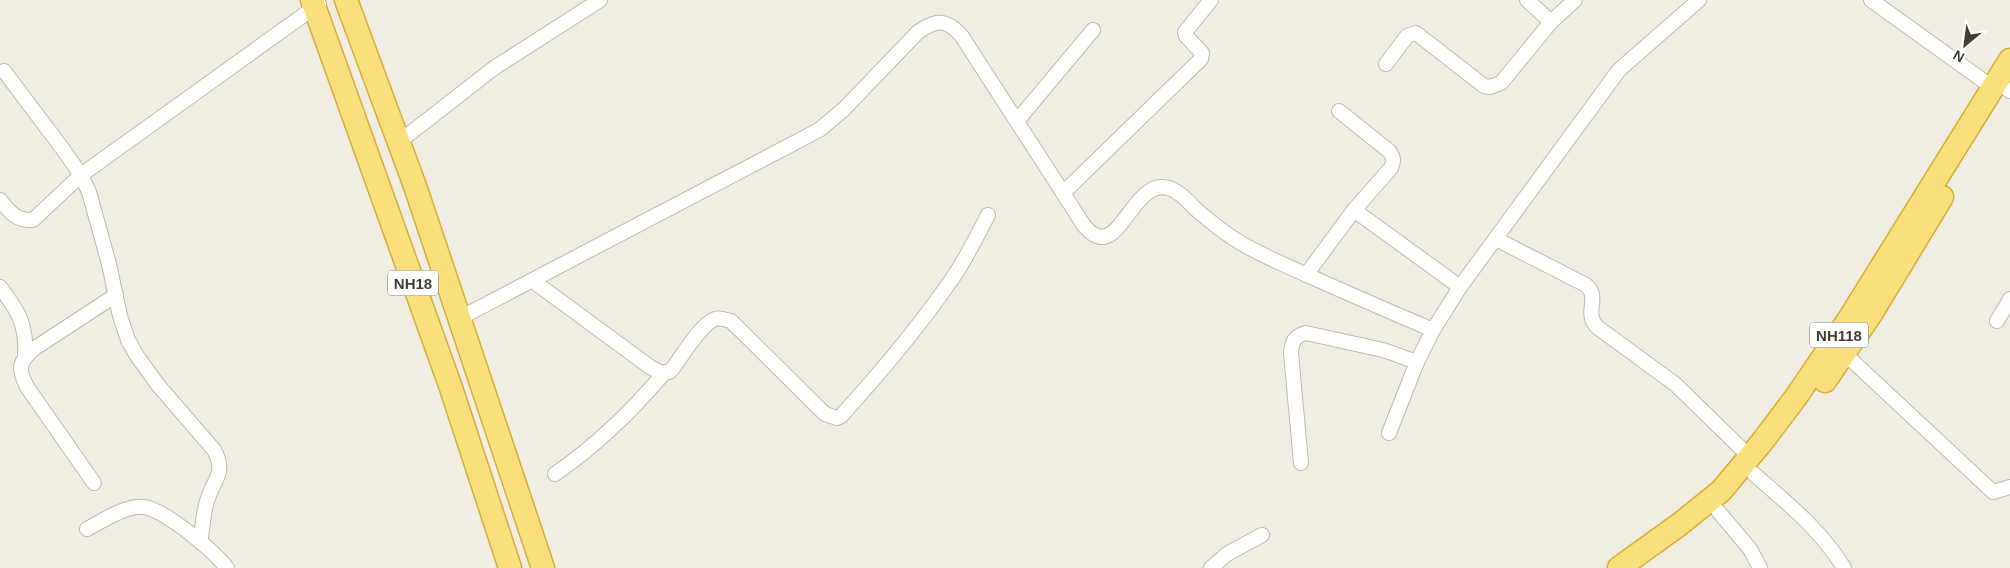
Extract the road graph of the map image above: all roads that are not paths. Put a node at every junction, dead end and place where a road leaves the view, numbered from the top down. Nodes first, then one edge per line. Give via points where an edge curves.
1 (346, 0) edge
2 (600, 0) edge
3 (1211, 0) edge
4 (1527, 0) edge
5 (1575, 0) edge
6 (1699, 0) edge
7 (1871, 0) edge
8 (316, 2) edge
9 (1552, 22) junction
10 (1093, 30) dead end
11 (2010, 60) edge
12 (1386, 64) dead end
13 (4, 71) dead end
14 (2005, 88) edge
15 (1338, 111) dead end
16 (1017, 121) junction
17 (399, 142) junction
18 (81, 175) junction
19 (1063, 193) junction
20 (0, 200) edge
21 (1354, 210) junction
22 (988, 215) dead end
23 (1496, 239) junction
24 (1306, 275) junction
25 (533, 281) junction
26 (0, 287) edge
27 (1460, 287) junction
28 (116, 295) junction
29 (2010, 299) edge
30 (460, 318) junction
31 (1997, 320) dead end
32 (1433, 330) junction
33 (1845, 354) junction
34 (25, 357) junction
35 (1417, 362) junction
36 (665, 372) junction
37 (1389, 433) dead end
38 (1302, 463) dead end
39 (1752, 466) junction
40 (555, 474) dead end
41 (94, 483) dead end
42 (2010, 487) edge
43 (1718, 511) junction
44 (87, 529) dead end
45 (1262, 535) dead end
46 (200, 542) junction
47 (227, 568) edge
48 (510, 568) edge
49 (543, 568) edge
50 (1211, 568) edge
51 (1619, 568) edge
52 (1644, 568) edge
53 (1760, 568) edge
54 (1844, 568) edge

1 - 17 highway, NH18
2 - 17 street via 494,68
3 - 19 street via 1185,32 1202,53 1201,58
4 - 9 street
5 - 9 street
6 - 23 street via 1619,70
7 - 14 street
8 - 18 street
8 - 48 highway, NH18 via 448,379
9 - 12 street via 1495,86 1484,86 1416,33 1407,36
10 - 16 street
11 - 14 highway, NH118
13 - 18 street
14 - 33 highway, NH118
14 - 39 highway, NH118
15 - 21 street via 1385,148 1394,161
16 - 19 street
16 - 25 street via 953,26 929,24 819,130
17 - 30 highway, NH18
18 - 20 street via 33,220 23,220 11,214
18 - 28 street via 89,192
19 - 24 street via 1091,234 1102,238 1115,231 1143,195 1159,188 1176,191 1236,240
21 - 24 street
21 - 27 street
22 - 36 street via 954,277 888,364 842,416 837,418 825,414 731,322 723,319 717,318 703,328 673,368
23 - 27 street
23 - 39 street via 1591,289 1592,322 1675,384
24 - 32 street
25 - 30 street
25 - 36 street via 650,367
26 - 34 street via 21,316 25,330
27 - 32 street
28 - 34 street via 56,332
28 - 46 street via 128,340 137,356 220,459 220,472 208,498
29 - 31 street
30 - 49 highway, NH18
32 - 35 street
33 - 39 highway, NH118
33 - 42 street via 1993,492
34 - 41 street via 20,374 27,387
35 - 37 street
35 - 38 street via 1382,350 1306,333 1294,338 1291,353
36 - 40 street via 622,420
39 - 43 highway, NH118
39 - 51 highway, NH118
39 - 54 street via 1834,551
43 - 52 highway, NH118
43 - 53 street via 1750,549
44 - 46 street via 123,510 144,507 160,514
45 - 50 street via 1227,554
46 - 47 street

